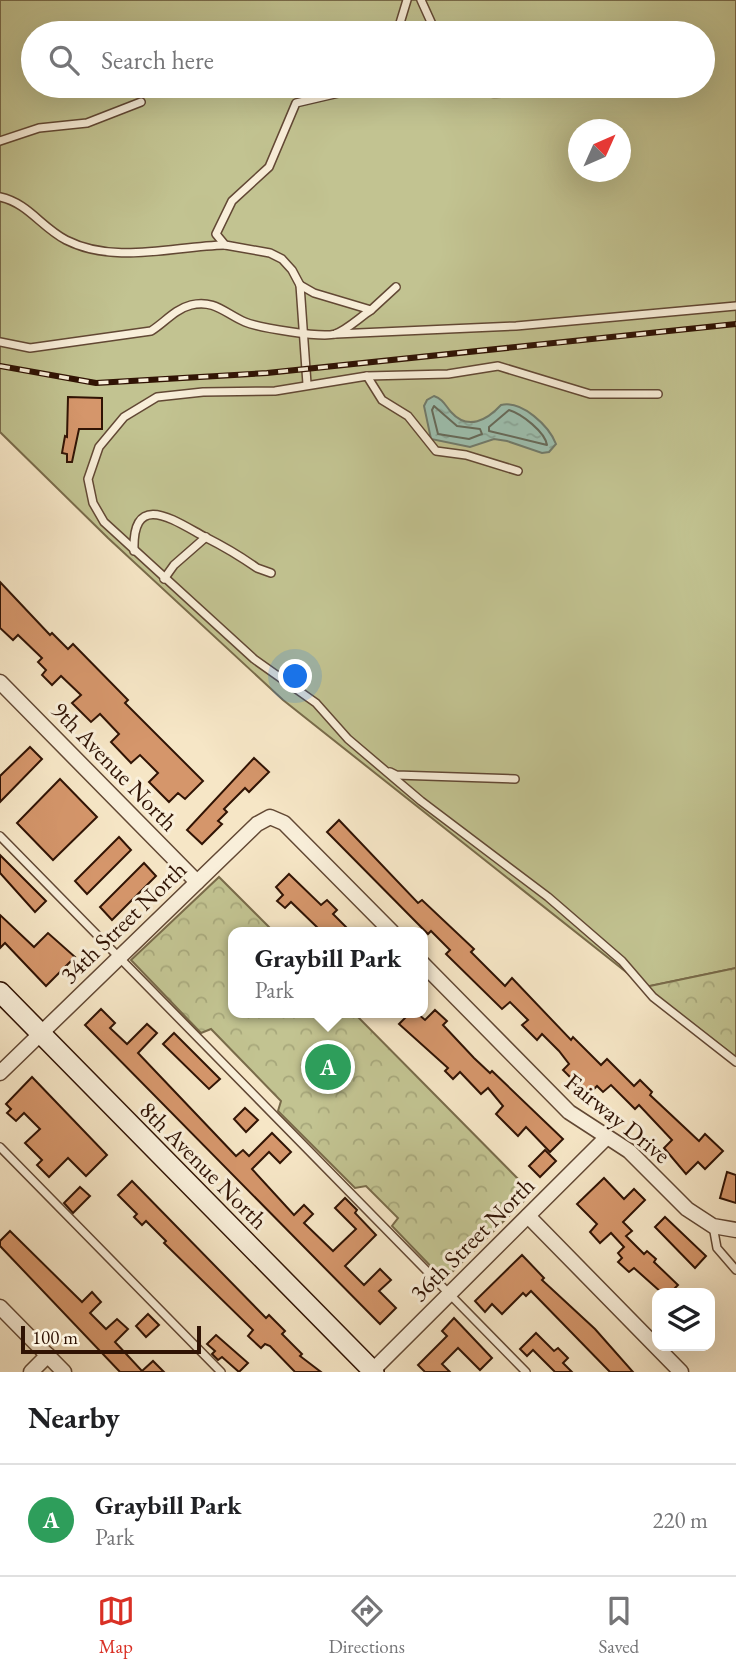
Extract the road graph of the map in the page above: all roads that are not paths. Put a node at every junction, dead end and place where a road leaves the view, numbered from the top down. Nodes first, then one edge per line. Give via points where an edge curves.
1 (407, 0) edge
2 (421, 0) edge
3 (401, 21) edge
4 (431, 21) edge
5 (317, 98) edge
6 (141, 102) dead end
7 (0, 141) edge
8 (0, 197) edge
9 (225, 245) junction
10 (300, 285) junction
11 (396, 287) dead end
12 (736, 306) edge
13 (371, 310) junction
14 (303, 333) junction
15 (336, 334) junction
16 (0, 342) edge
17 (367, 376) junction
18 (307, 384) junction
19 (659, 394) dead end
20 (518, 471) dead end
21 (206, 537) junction
22 (134, 551) junction
23 (271, 573) dead end
24 (164, 579) junction
25 (0, 681) edge
26 (385, 769) junction
27 (515, 779) dead end
28 (0, 836) edge
29 (197, 882) junction
30 (387, 927) edge
31 (120, 958) junction
32 (428, 969) edge
33 (0, 992) edge
34 (40, 1033) junction
35 (736, 1062) edge
36 (0, 1073) edge
37 (606, 1138) junction
38 (0, 1147) edge
39 (528, 1216) junction
40 (713, 1226) junction
41 (736, 1230) edge
42 (736, 1270) edge
43 (449, 1293) junction
44 (0, 1307) edge
45 (48, 1355) junction
46 (372, 1371) edge
47 (31, 1372) edge
48 (64, 1372) edge
49 (221, 1372) edge
50 (526, 1372) edge
51 (681, 1372) edge

1 - 3 lane
2 - 4 lane
5 - 9 lane via 296,103 269,167 223,215 216,234
6 - 7 lane via 87,122 39,128
8 - 9 lane via 18,201 65,240 91,250 162,253 195,245
9 - 10 lane via 282,259
10 - 13 lane
10 - 14 lane
11 - 13 lane
12 - 15 lane via 516,326
13 - 15 lane
14 - 15 lane via 312,337
14 - 16 lane via 247,323 224,307 209,304 175,312 150,331 30,348
14 - 18 lane
17 - 18 lane
17 - 19 lane via 448,374 498,366 590,394
17 - 20 lane via 382,400 408,416 436,451 466,454
18 - 22 lane via 275,391 158,397 124,417 99,447 88,479 93,503 104,522
21 - 22 lane via 175,519 150,514 134,528
21 - 23 lane
21 - 24 lane
22 - 24 lane
24 - 26 lane via 254,659 316,703 348,739
25 - 29 street, 9th Avenue North
26 - 27 lane via 396,775
26 - 35 lane via 548,897 622,961 653,997
28 - 31 lane
29 - 30 street, 34th Street North via 270,817 284,823
29 - 31 street, 34th Street North
31 - 34 street, 34th Street North
31 - 43 lane
32 - 37 street, Fairway Drive via 569,1112
33 - 34 street, 8th Avenue North
34 - 36 street, 34th Street North
34 - 46 street, 8th Avenue North
37 - 39 street, 36th Street North
37 - 40 street, Fairway Drive via 629,1151 687,1209
38 - 49 lane
39 - 43 street, 36th Street North
39 - 51 street
40 - 41 street, Fairway Drive
40 - 42 lane via 717,1248
43 - 46 street, 36th Street North
43 - 50 lane
44 - 45 street
45 - 47 street
45 - 48 street

